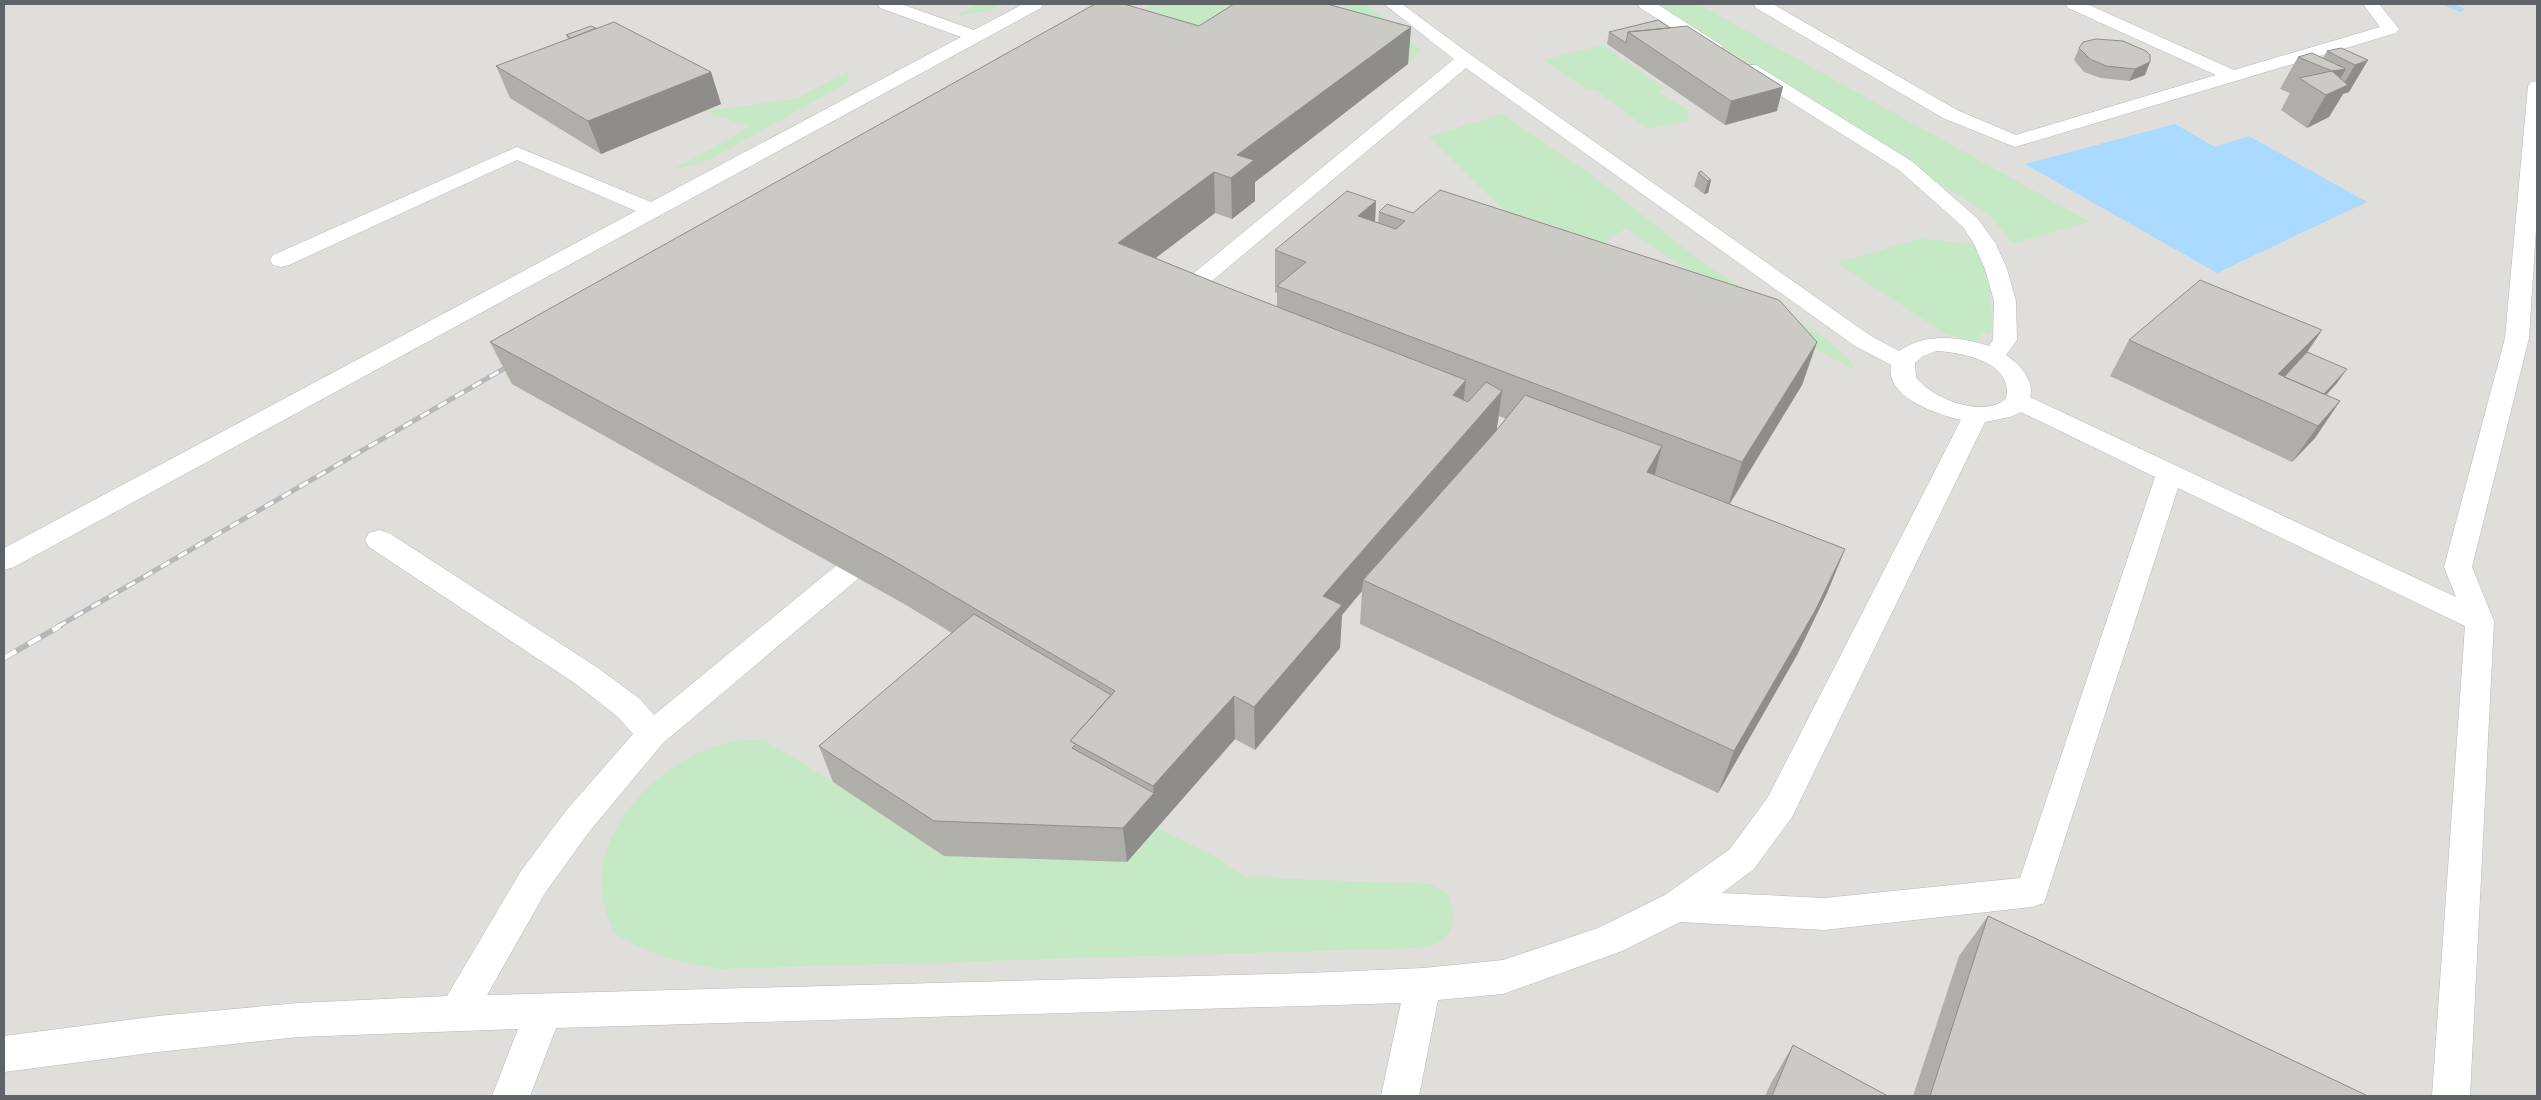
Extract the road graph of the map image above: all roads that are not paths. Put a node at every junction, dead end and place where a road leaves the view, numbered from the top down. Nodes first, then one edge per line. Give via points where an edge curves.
1 (886, 4) edge
2 (1035, 4) edge
3 (1392, 4) edge
4 (1646, 4) edge
5 (1762, 4) edge
6 (2074, 4) edge
7 (2371, 4) edge
8 (974, 36) junction
9 (1465, 59) junction
10 (2232, 76) junction
11 (2537, 86) edge
12 (652, 210) junction
13 (281, 260) dead end
14 (1158, 314) edge
15 (1993, 357) junction
16 (1902, 362) junction
17 (2018, 401) junction
18 (1976, 414) junction
19 (2170, 472) junction
20 (890, 536) edge
21 (379, 540) dead end
22 (4, 560) edge
23 (2480, 621) junction
24 (652, 734) junction
25 (1677, 906) junction
26 (1424, 985) junction
27 (543, 1012) junction
28 (457, 1013) junction
29 (4, 1054) edge
30 (511, 1096) edge
31 (1400, 1096) edge
32 (2451, 1096) edge

1 - 8 lane
2 - 8 lane
3 - 9 lane
4 - 15 lane via 1906,166 1971,224 1986,244 2005,301 2005,340
5 - 10 lane via 1950,114 2015,141
6 - 10 lane
7 - 10 lane via 2390,29
8 - 12 lane
9 - 14 lane
9 - 16 lane via 1864,342
11 - 23 lane via 2517,338 2458,567
12 - 13 lane via 516,153
12 - 22 lane
15 - 16 lane via 1975,350 1936,344 1920,347
15 - 17 lane via 2017,379 2021,390
16 - 18 lane via 1902,373 1908,385 1920,396 1956,411
17 - 18 lane via 1995,413
17 - 19 lane
18 - 25 lane via 1780,808 1742,859
19 - 23 lane
19 - 25 lane via 2032,892 1824,914
20 - 24 lane
21 - 24 lane via 587,676 629,708
23 - 32 lane
24 - 28 lane via 577,822 533,882
25 - 26 lane via 1610,940 1511,974
26 - 27 lane
26 - 31 lane
27 - 28 lane
27 - 30 lane
28 - 29 lane via 298,1020

